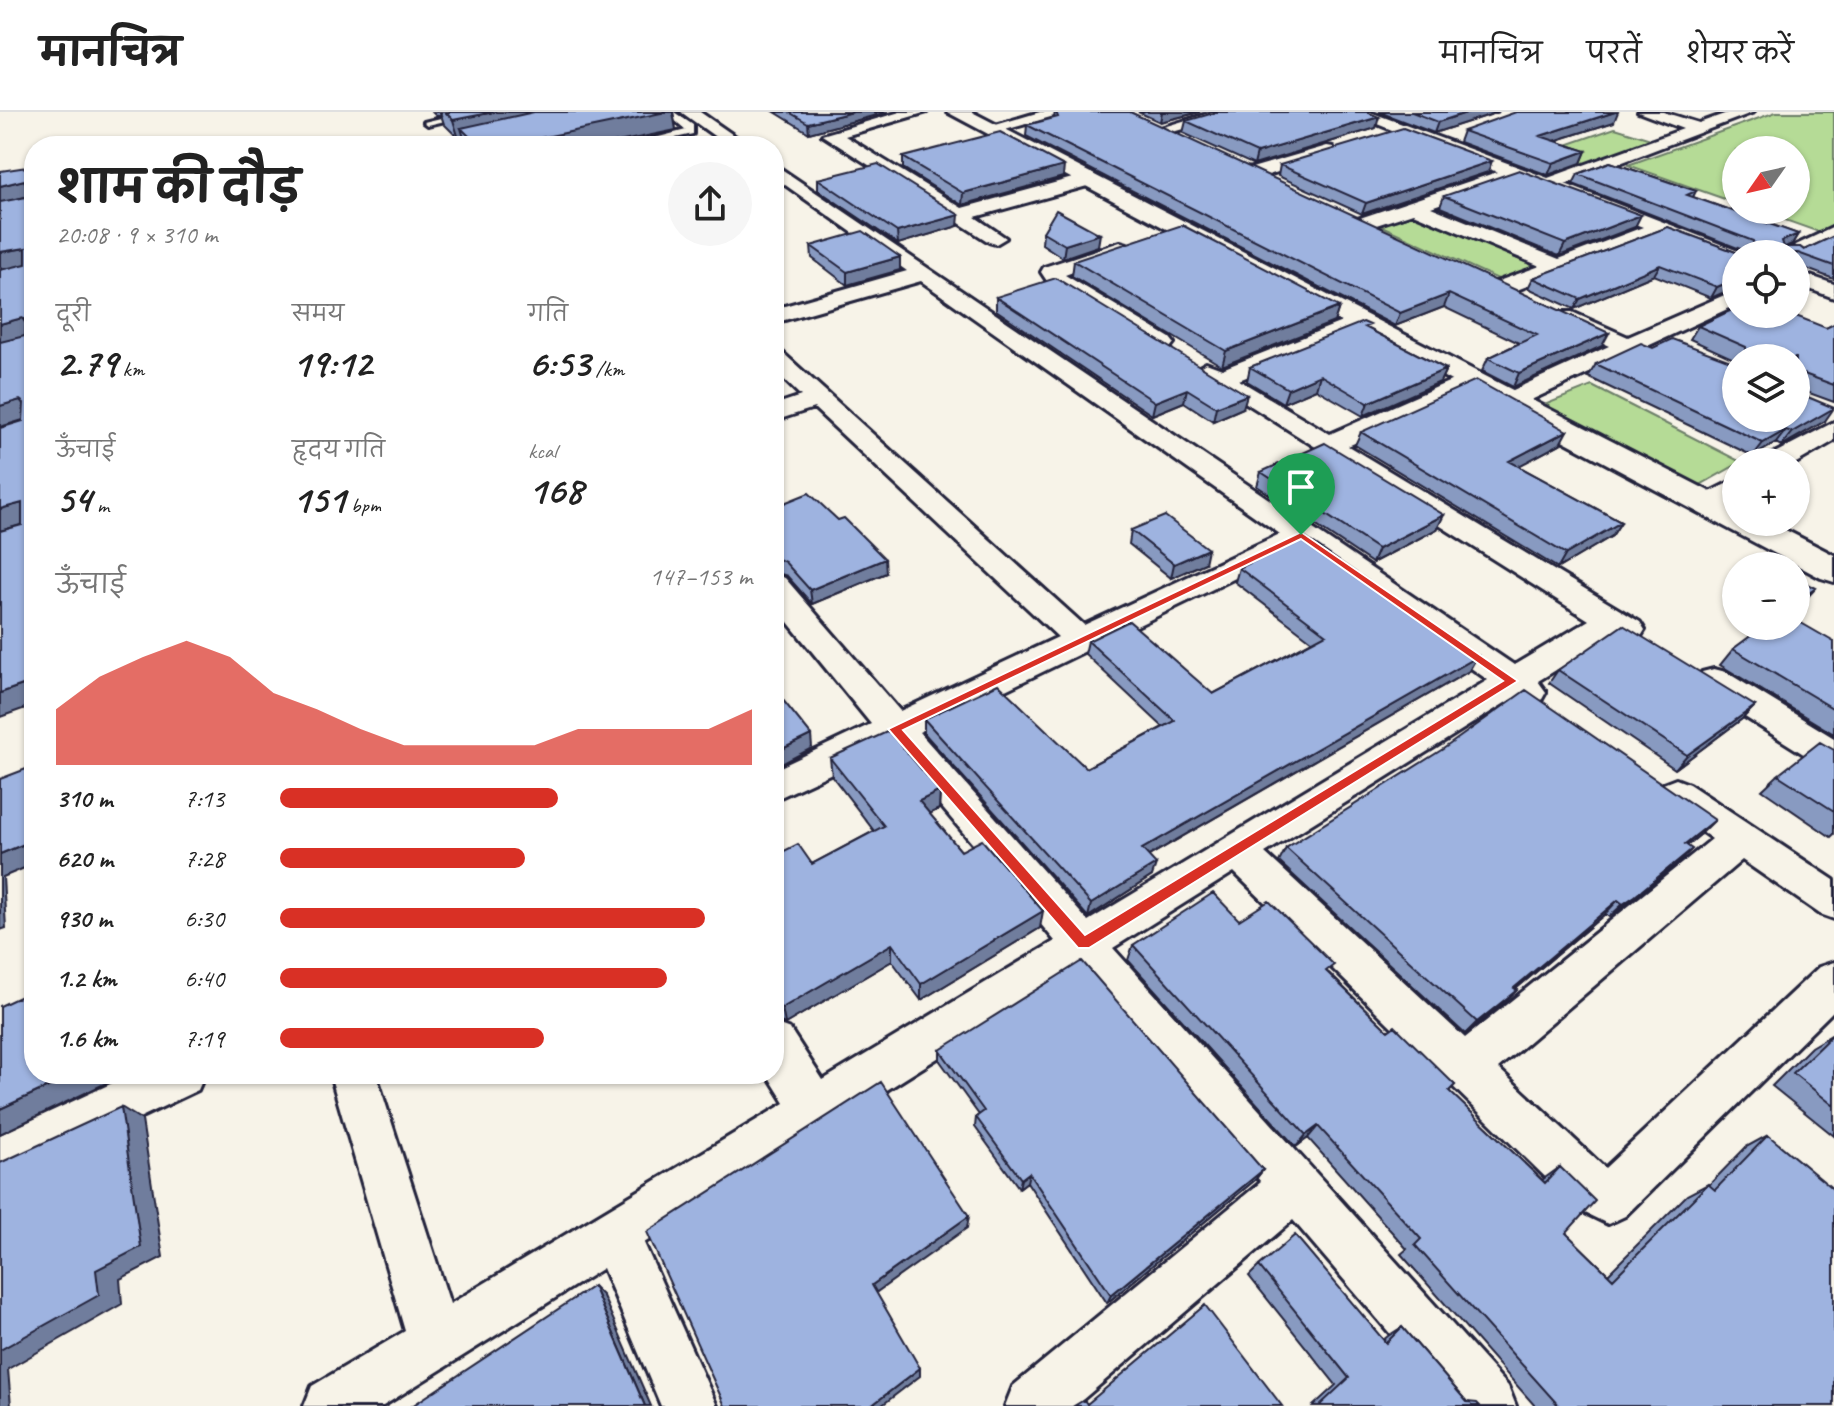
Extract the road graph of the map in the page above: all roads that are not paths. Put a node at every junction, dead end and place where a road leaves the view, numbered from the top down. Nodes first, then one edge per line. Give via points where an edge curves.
1 (419, 112) edge
2 (479, 112) edge
3 (669, 112) edge
4 (919, 112) edge
5 (957, 112) edge
6 (1060, 112) edge
7 (1233, 112) edge
8 (1355, 112) edge
9 (1646, 112) edge
10 (1746, 112) edge
11 (698, 113) edge
12 (428, 122) junction
13 (991, 129) junction
14 (1401, 129) junction
15 (1699, 129) junction
16 (436, 130) dead end
17 (1462, 133) edge
18 (668, 136) edge
19 (727, 136) edge
20 (1371, 138) edge
21 (1434, 141) junction
22 (1186, 143) edge
23 (1341, 147) edge
24 (1514, 172) junction
25 (1091, 179) junction
26 (784, 180) edge
27 (1548, 184) junction
28 (1279, 186) edge
29 (1413, 206) junction
30 (959, 215) junction
31 (1662, 227) junction
32 (1183, 228) junction
33 (1834, 233) edge
34 (1389, 236) edge
35 (996, 238) dead end
36 (1810, 244) edge
37 (1722, 250) edge
38 (1558, 266) junction
39 (924, 273) junction
40 (1810, 282) edge
41 (1834, 291) edge
42 (1722, 303) edge
43 (784, 313) edge
44 (1360, 323) junction
45 (1653, 335) junction
46 (1628, 346) junction
47 (1680, 347) edge
48 (784, 366) edge
49 (1220, 379) junction
50 (1471, 381) junction
51 (820, 398) junction
52 (1509, 401) junction
53 (784, 410) edge
54 (1830, 418) edge
55 (1328, 445) junction
56 (1795, 448) edge
57 (1722, 496) edge
58 (1708, 504) junction
59 (1722, 512) edge
60 (1301, 535) junction
61 (1769, 536) edge
62 (1834, 570) edge
63 (784, 597) edge
64 (1613, 620) junction
65 (1081, 640) junction
66 (1652, 643) edge
67 (1691, 667) edge
68 (1512, 681) junction
69 (1550, 707) edge
70 (895, 729) junction
71 (1834, 755) edge
72 (1652, 777) edge
73 (784, 781) edge
74 (1741, 838) junction
75 (1236, 850) junction
76 (1834, 902) edge
77 (1084, 944) junction
78 (1834, 981) edge
79 (784, 1060) edge
80 (1465, 1067) junction
81 (161, 1084) edge
82 (356, 1084) edge
83 (815, 1110) junction
84 (0, 1160) edge
85 (1295, 1186) junction
86 (613, 1232) junction
87 (435, 1342) junction
88 (332, 1406) edge
89 (689, 1406) edge
90 (1033, 1406) edge
91 (1488, 1406) edge

1 - 12 lane
2 - 12 lane
3 - 18 lane via 692,130
4 - 30 street via 831,135
5 - 13 street
6 - 13 street
7 - 22 street via 1152,128
8 - 14 street
9 - 15 street
10 - 15 street
11 - 19 street
12 - 16 lane
13 - 25 street
14 - 20 street
14 - 21 street
15 - 27 street
17 - 21 street
21 - 24 street
23 - 28 street via 1246,171
24 - 27 street
24 - 29 street
25 - 30 street
25 - 32 street
26 - 39 street via 797,195
27 - 31 street
29 - 34 street via 1354,220
29 - 38 street
30 - 35 street
31 - 37 street
31 - 38 street
32 - 44 street
32 - 49 street via 1052,272
33 - 36 street
38 - 46 street via 1494,285
39 - 43 street
39 - 60 street
40 - 41 street
42 - 45 street
44 - 49 street
44 - 50 street
45 - 46 street
45 - 47 street
46 - 52 street
48 - 51 street
49 - 55 street
50 - 52 street
50 - 55 street
51 - 53 street
51 - 65 street
52 - 58 street
54 - 56 street
55 - 64 street
57 - 58 street
58 - 59 street
60 - 65 street
60 - 68 street
61 - 62 street
63 - 70 street
64 - 66 street
64 - 68 street
65 - 70 street
67 - 71 street
68 - 69 street
68 - 75 street
70 - 73 street
70 - 77 street
72 - 74 street
74 - 76 street
74 - 80 street
75 - 77 street
75 - 80 street
77 - 83 street
77 - 85 street
78 - 80 street via 1608,1199
79 - 83 street
81 - 84 street
82 - 87 street
83 - 86 street
85 - 90 street
85 - 91 street
86 - 87 street
86 - 89 street
87 - 88 street

